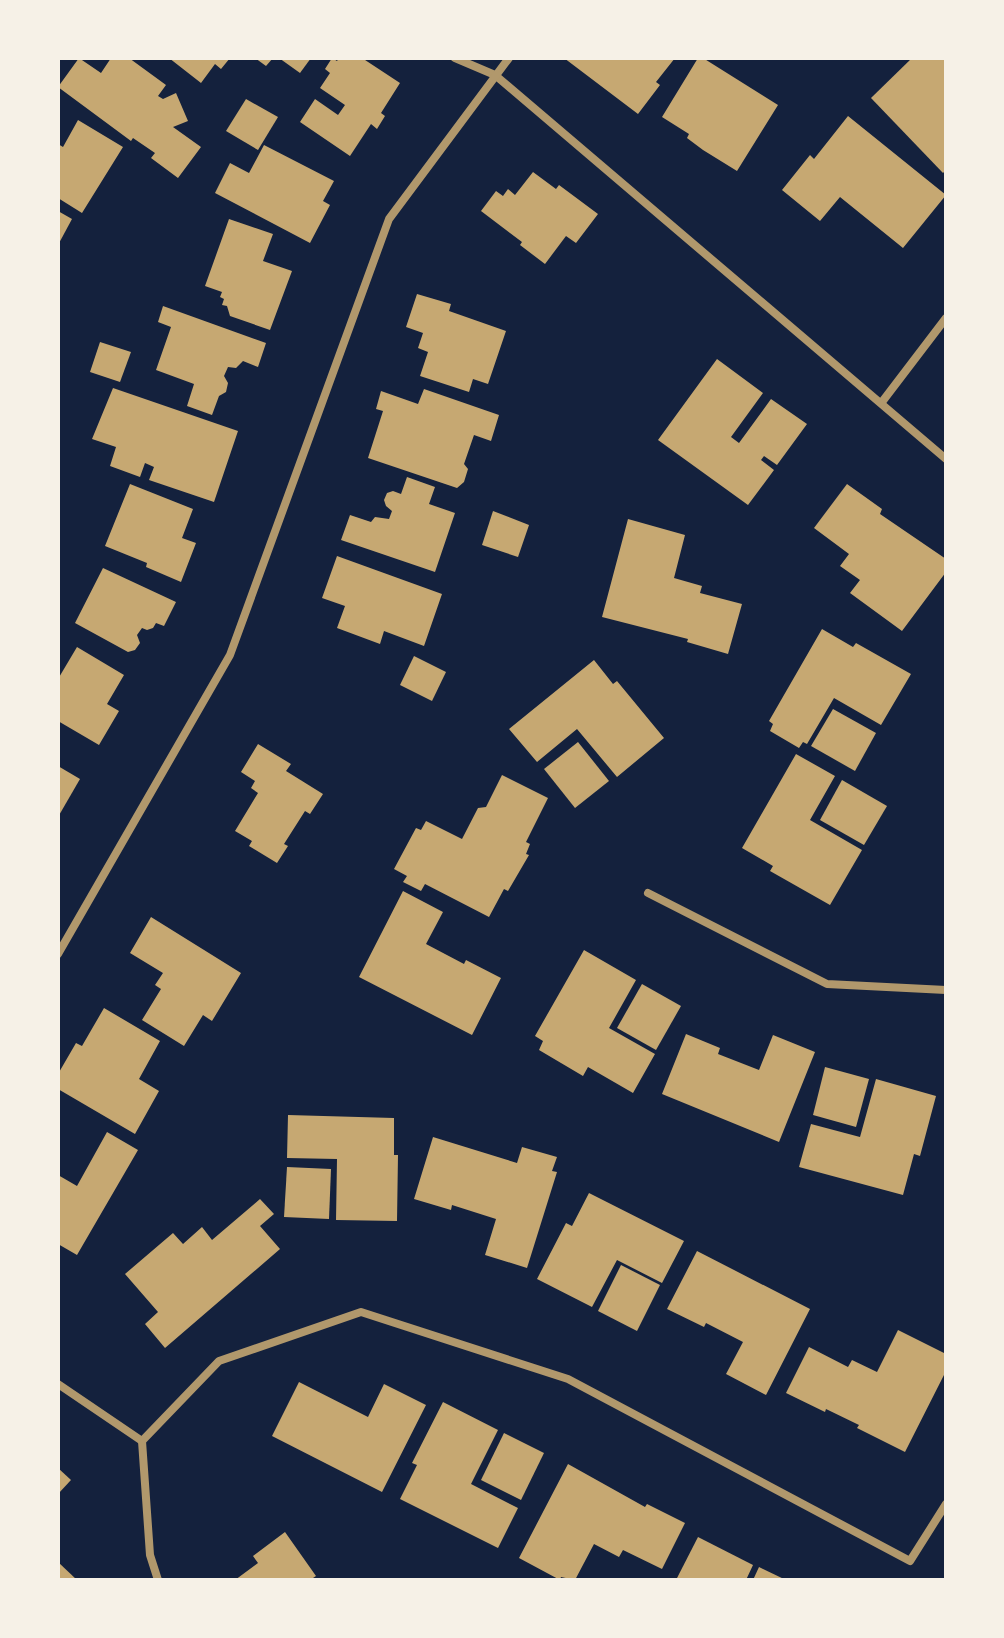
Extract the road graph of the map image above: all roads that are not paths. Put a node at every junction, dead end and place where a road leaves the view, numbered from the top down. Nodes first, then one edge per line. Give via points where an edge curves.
1 (455, 58) edge
2 (509, 58) edge
3 (495, 75) junction
4 (946, 318) edge
5 (882, 402) junction
6 (946, 459) edge
7 (648, 893) dead end
8 (58, 954) edge
9 (946, 990) edge
10 (58, 1384) edge
11 (142, 1441) junction
12 (946, 1504) edge
13 (158, 1580) edge

1 - 3 street
2 - 3 street
3 - 5 street
3 - 8 street via 389,219 230,655
4 - 5 street
5 - 6 street
7 - 9 street via 827,984
10 - 11 street
11 - 12 street via 219,1361 361,1312 568,1379 910,1561
11 - 13 street via 150,1555

